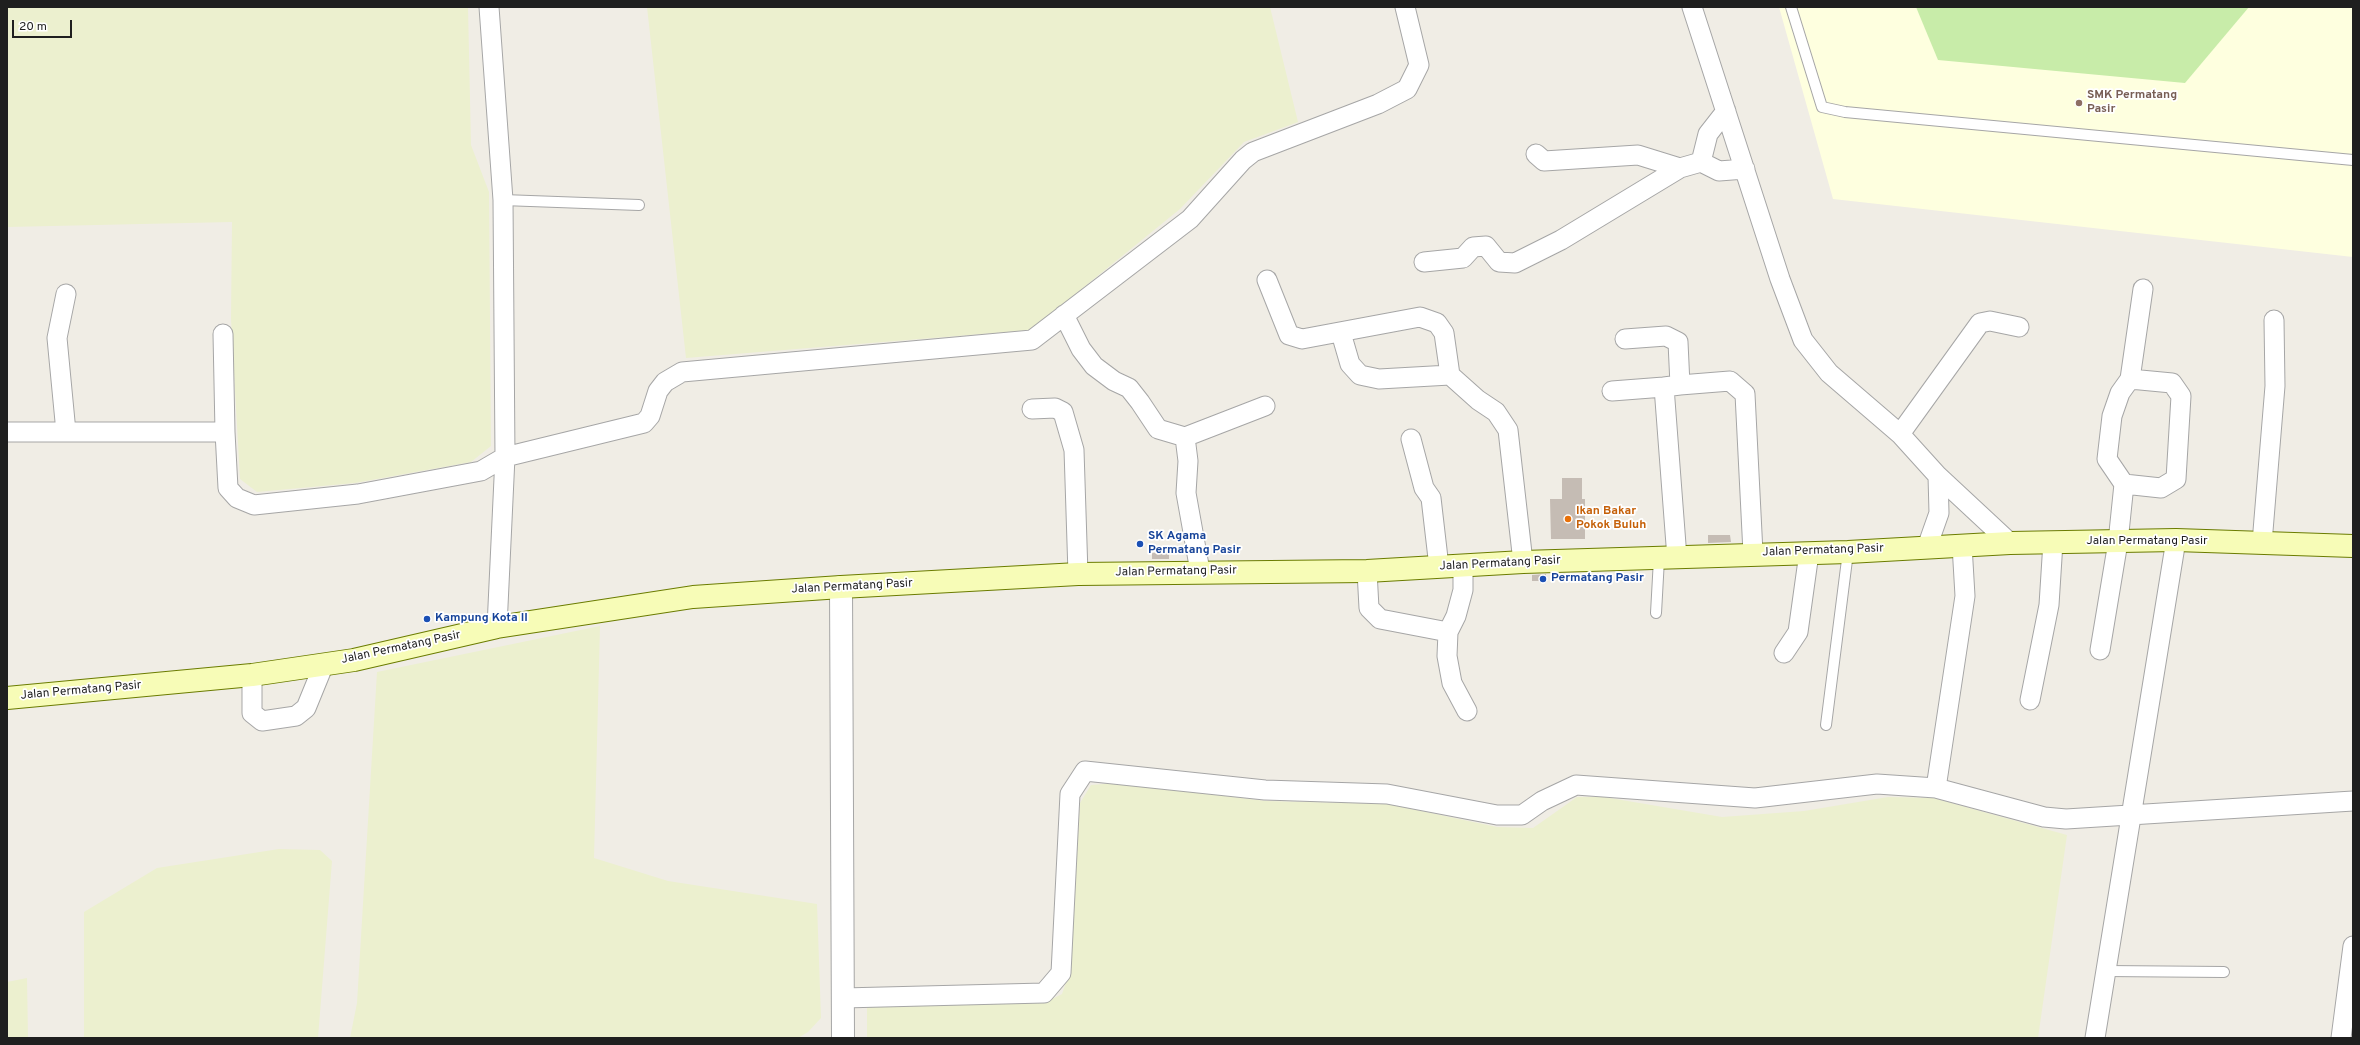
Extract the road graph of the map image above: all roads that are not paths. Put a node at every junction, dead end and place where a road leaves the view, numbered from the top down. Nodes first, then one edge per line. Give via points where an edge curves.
1 (489, 7) edge
2 (1405, 7) edge
3 (1692, 7) edge
4 (1791, 7) edge
5 (1726, 111) junction
6 (1536, 154) dead end
7 (2353, 160) edge
8 (1701, 162) junction
9 (1680, 168) junction
10 (1745, 169) junction
11 (503, 200) junction
12 (639, 204) dead end
13 (1424, 262) dead end
14 (1267, 280) dead end
15 (2143, 289) dead end
16 (66, 294) dead end
17 (1064, 315) junction
18 (2274, 320) dead end
19 (2019, 327) dead end
20 (1341, 333) junction
21 (223, 334) dead end
22 (1625, 339) dead end
23 (1450, 375) junction
24 (2130, 379) junction
25 (1672, 386) junction
26 (1612, 391) dead end
27 (1264, 406) dead end
28 (1032, 409) dead end
29 (7, 432) edge
30 (66, 432) junction
31 (225, 432) junction
32 (1900, 434) junction
33 (1184, 436) junction
34 (1411, 439) dead end
35 (505, 457) junction
36 (1938, 476) junction
37 (2124, 484) junction
38 (2176, 540) junction
39 (2053, 542) junction
40 (2118, 542) junction
41 (2010, 543) junction
42 (2262, 543) junction
43 (1962, 545) junction
44 (2353, 546) edge
45 (1927, 547) junction
46 (1848, 552) junction
47 (1754, 553) junction
48 (1809, 553) junction
49 (1668, 559) junction
50 (1523, 562) junction
51 (1463, 566) junction
52 (1439, 567) junction
53 (1200, 571) junction
54 (1368, 571) junction
55 (1078, 574) junction
56 (841, 587) junction
57 (1656, 613) dead end
58 (497, 627) junction
59 (1448, 632) junction
60 (2100, 650) dead end
61 (1784, 653) dead end
62 (324, 664) junction
63 (252, 675) junction
64 (7, 698) edge
65 (2030, 700) dead end
66 (1467, 711) dead end
67 (1826, 725) dead end
68 (1936, 788) junction
69 (2353, 801) edge
70 (2132, 814) junction
71 (2353, 946) edge
72 (2106, 971) junction
73 (2224, 972) dead end
74 (842, 998) junction
75 (843, 1038) edge
76 (2095, 1038) edge
77 (2341, 1038) edge

1 - 11 street
2 - 17 street via 1419,65 1407,89 1378,104 1253,152 1190,219
3 - 5 street
4 - 7 lane via 1822,107 1845,112
5 - 8 street via 1708,134
5 - 10 street
6 - 9 street via 1544,161 1638,155
8 - 9 street
8 - 10 street via 1719,171
9 - 13 street via 1561,240 1515,263 1499,262 1486,246 1473,247 1463,258
10 - 32 street via 1780,279 1803,340 1829,373
11 - 12 lane
11 - 35 street
14 - 20 street via 1289,336 1302,339
15 - 24 street
16 - 30 street via 57,338
17 - 33 street via 1080,349 1094,366 1114,381 1129,388 1158,429
17 - 35 street via 1032,340 682,372 665,382 658,391 650,416 644,423
18 - 42 street via 2275,386
19 - 32 street via 1990,321 1980,323
20 - 23 street via 1350,364 1360,375 1379,379
20 - 23 street via 1420,317 1437,323 1444,333
21 - 31 street
22 - 25 street via 1666,336 1678,342
23 - 50 street via 1496,412 1508,430
24 - 37 street via 2120,393 2112,416 2107,459
24 - 37 street via 2172,383 2182,396 2176,479 2161,488
25 - 26 street
25 - 47 street via 1730,381 1745,394
25 - 49 street
27 - 33 street
28 - 55 street via 1055,408 1063,412 1074,450
29 - 30 street
30 - 31 street
31 - 35 street via 228,488 237,498 254,505 358,494 481,471
32 - 36 street
33 - 53 street via 1188,461 1186,493
34 - 52 street via 1424,488 1432,498
35 - 58 street
36 - 41 street
36 - 45 street via 1939,513
37 - 40 street
38 - 40 main road, Jalan Permatang Pasir
38 - 42 main road, Jalan Permatang Pasir
38 - 70 street
39 - 40 main road, Jalan Permatang Pasir
39 - 41 main road, Jalan Permatang Pasir
39 - 65 street via 2049,605
40 - 60 street
41 - 43 main road, Jalan Permatang Pasir
42 - 44 main road, Jalan Permatang Pasir
43 - 45 main road, Jalan Permatang Pasir
43 - 68 street via 1965,596
45 - 46 main road, Jalan Permatang Pasir
46 - 48 main road, Jalan Permatang Pasir
46 - 67 lane
47 - 48 main road, Jalan Permatang Pasir
47 - 49 main road, Jalan Permatang Pasir
48 - 61 street via 1798,632
49 - 50 main road, Jalan Permatang Pasir
49 - 57 lane
50 - 51 main road, Jalan Permatang Pasir
51 - 52 main road, Jalan Permatang Pasir
51 - 59 street via 1463,590 1456,616
52 - 54 main road, Jalan Permatang Pasir
53 - 54 main road, Jalan Permatang Pasir
53 - 55 main road, Jalan Permatang Pasir
54 - 59 street via 1369,608 1380,619
55 - 56 main road, Jalan Permatang Pasir
56 - 58 main road, Jalan Permatang Pasir via 693,597
56 - 74 street
58 - 62 main road, Jalan Permatang Pasir via 354,660
59 - 66 street via 1447,656 1452,683
62 - 63 main road, Jalan Permatang Pasir
62 - 63 street via 306,708 296,716 262,721 252,713
63 - 64 main road, Jalan Permatang Pasir
68 - 70 street via 2044,817 2066,819
68 - 74 street via 1878,784 1755,798 1576,785 1542,801 1522,815 1497,815 1388,794 1265,790 1085,771 1070,794 1061,972 1044,993
69 - 70 street
70 - 72 street
71 - 77 street
72 - 73 lane
72 - 76 street
74 - 75 street

